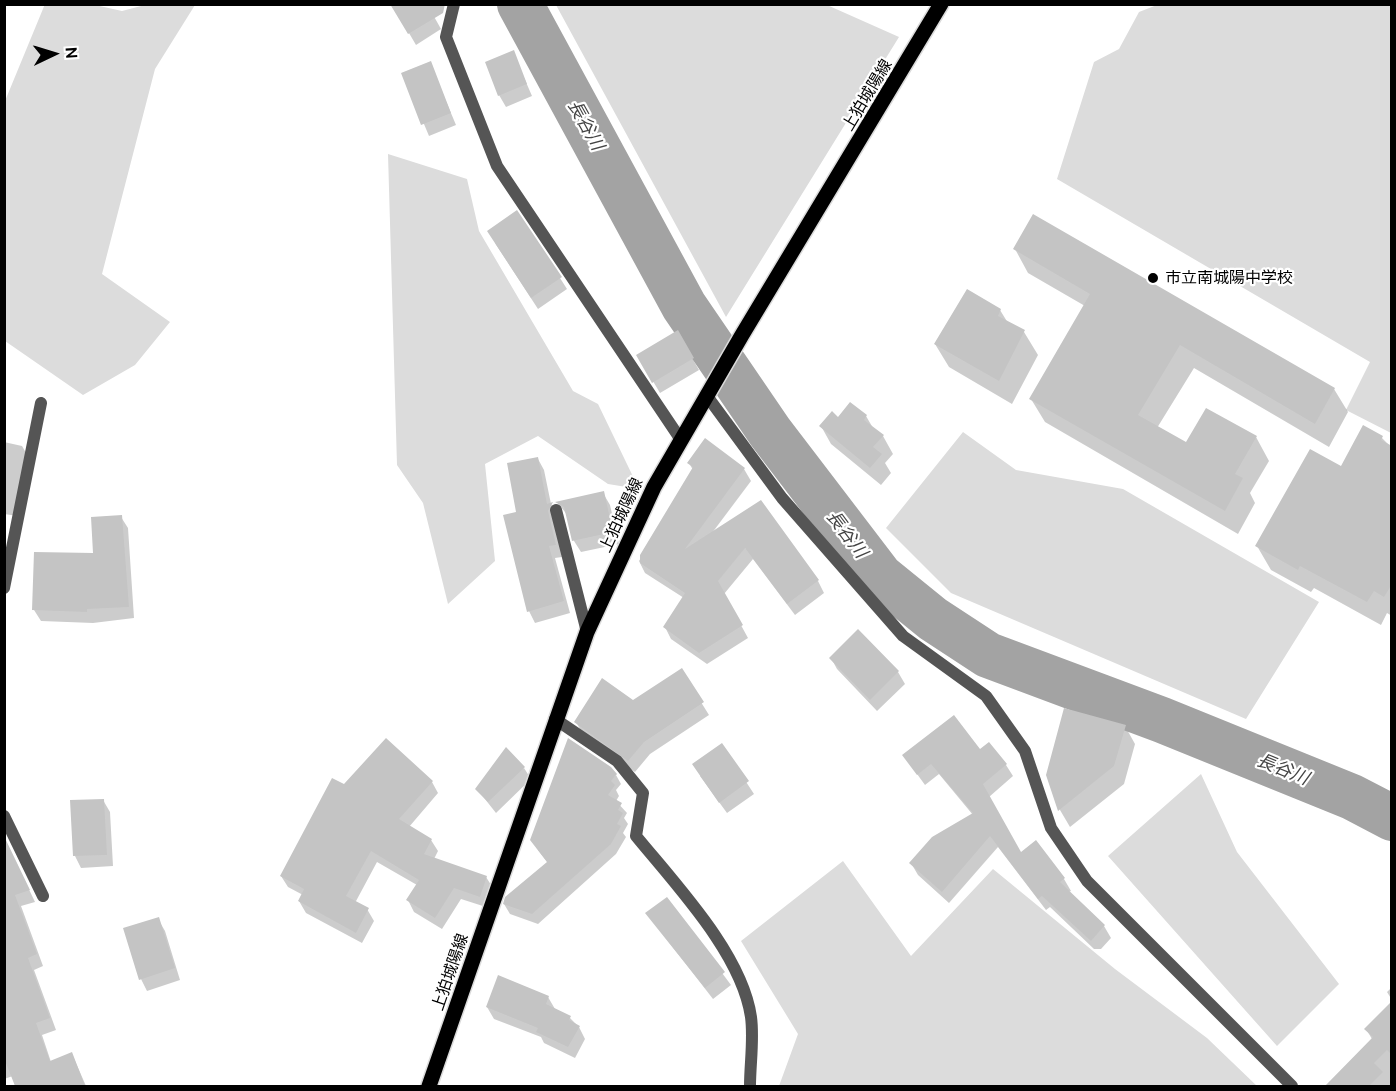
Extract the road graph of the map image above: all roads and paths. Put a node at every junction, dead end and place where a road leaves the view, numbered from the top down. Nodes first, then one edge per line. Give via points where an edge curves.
1 (454, 4) edge
2 (941, 4) edge
3 (707, 396) junction
4 (41, 403) dead end
5 (681, 440) junction
6 (556, 510) dead end
7 (4, 588) edge
8 (587, 632) junction
9 (555, 719) junction
10 (4, 816) edge
11 (43, 896) dead end
12 (429, 1086) edge
13 (750, 1086) edge
14 (1292, 1086) edge

1 - 5 street via 446,37 497,166
2 - 3 main road, 上狛城陽線
3 - 5 main road, 上狛城陽線
3 - 14 street via 782,498 903,636 986,696 1025,751 1051,828 1087,881
4 - 7 street
5 - 8 main road, 上狛城陽線 via 654,487
6 - 8 street
8 - 9 main road, 上狛城陽線
9 - 12 main road, 上狛城陽線
9 - 13 street via 617,761 643,793 636,836 737,970 751,1018
10 - 11 street

